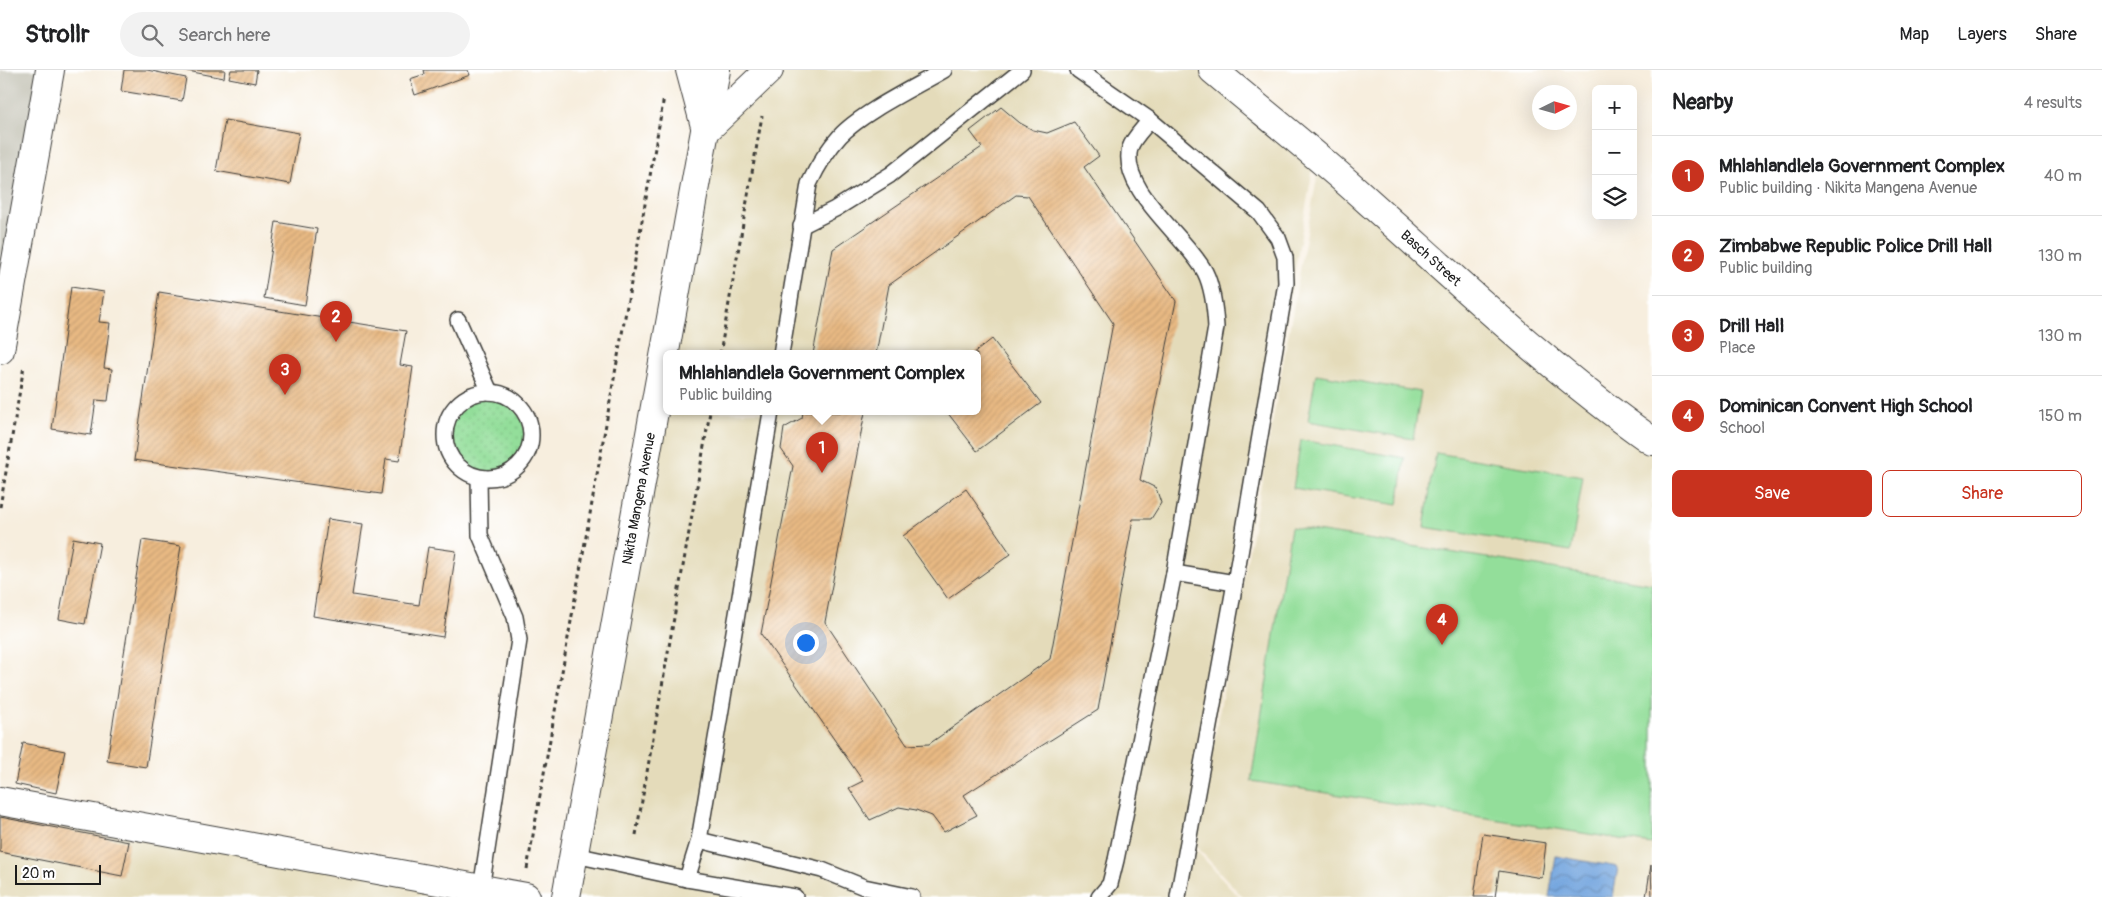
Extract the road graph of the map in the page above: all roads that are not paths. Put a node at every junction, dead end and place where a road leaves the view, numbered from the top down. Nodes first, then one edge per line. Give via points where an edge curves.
1 (50, 70) edge
2 (690, 70) edge
3 (716, 70) edge
4 (769, 70) edge
5 (944, 70) edge
6 (1022, 70) edge
7 (1078, 70) edge
8 (1213, 70) edge
9 (1150, 120) junction
10 (706, 130) junction
11 (801, 226) junction
12 (458, 320) dead end
13 (0, 350) edge
14 (666, 350) edge
15 (782, 350) edge
16 (663, 368) edge
17 (490, 392) junction
18 (770, 415) edge
19 (1652, 441) edge
20 (479, 478) junction
21 (1174, 573) junction
22 (1235, 583) junction
23 (0, 801) edge
24 (699, 840) junction
25 (575, 855) junction
26 (687, 879) junction
27 (481, 889) junction
28 (524, 897) edge
29 (566, 897) edge
30 (795, 897) edge
31 (912, 897) edge
32 (1099, 897) edge
33 (1178, 897) edge

1 - 13 street
2 - 10 street
3 - 10 street, Nikita Mangena Avenue
4 - 10 street
5 - 11 lane via 856,122 840,135 809,184
6 - 11 lane via 890,175 836,209
7 - 9 lane
8 - 19 street, Basch Street via 1368,200 1441,268 1601,405
9 - 21 lane via 1131,146 1128,162 1134,182 1205,272 1214,301 1216,328
9 - 22 lane via 1259,212 1278,238 1285,257 1286,283
10 - 14 street, Nikita Mangena Avenue
11 - 15 lane
12 - 17 lane
16 - 25 street, Nikita Mangena Avenue
17 - 20 lane via 463,400 450,416 445,437 455,463
17 - 20 lane via 516,402 530,426 530,440 527,454 519,466 507,474
18 - 24 lane
20 - 27 lane via 480,536 515,617 519,640
21 - 22 lane
21 - 32 lane via 1116,860 1110,884
22 - 33 lane
23 - 27 street
24 - 26 lane
24 - 31 lane via 822,870 864,887
25 - 26 lane
25 - 29 street, Nikita Mangena Avenue
26 - 30 lane
27 - 28 street

